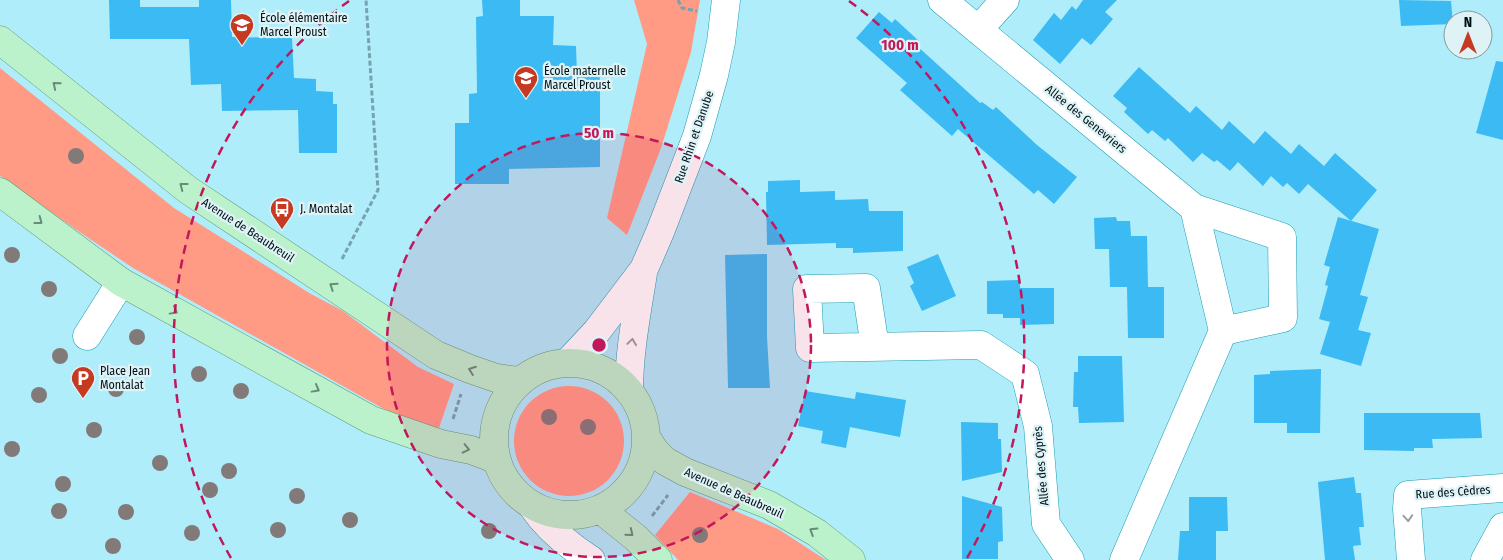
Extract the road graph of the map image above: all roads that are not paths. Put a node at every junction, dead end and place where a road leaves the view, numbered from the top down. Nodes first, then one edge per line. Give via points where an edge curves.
1 (942, 0) edge
2 (1005, 0) edge
3 (714, 6) edge
4 (978, 30) junction
5 (0, 40) edge
6 (0, 192) edge
7 (1194, 208) junction
8 (644, 269) junction
9 (122, 282) junction
10 (1223, 331) junction
11 (88, 336) dead end
12 (875, 347) dead end
13 (568, 362) junction
14 (519, 381) junction
15 (629, 390) junction
16 (646, 437) junction
17 (495, 459) junction
18 (1503, 488) edge
19 (533, 507) junction
20 (600, 509) junction
21 (1503, 527) edge
22 (591, 560) edge
23 (658, 560) edge
24 (851, 560) edge
25 (1070, 560) edge
26 (1124, 560) edge
27 (1411, 560) edge
28 (1485, 560) edge

1 - 4 street, Allée des Genevriers
2 - 4 street
3 - 8 street, Rue Rhin et Danube via 721,42 714,75 696,136
4 - 7 street, Allée des Genevriers
14 -> 5 main road, Avenue de Beaubreuil via 496,378 436,355 188,190
6 -> 9 main road
7 - 10 street
7 - 10 street, Allée des Genevriers via 1282,237 1284,318
8 - 13 street, Rue Rhin et Danube
15 -> 8 street, Rue Rhin et Danube via 632,342
9 - 11 street
9 -> 17 main road via 371,420
10 - 26 street
12 - 25 street, Allée des Cyprès via 981,345 1025,374 1038,426 1046,524
13 - 14 main road, Avenue de Beaubreuil via 542,367
13 - 15 main road, Avenue de Beaubreuil via 591,366 612,375
14 - 17 main road, Avenue de Beaubreuil via 505,398 496,417
15 - 16 main road, Avenue de Beaubreuil via 644,420
16 - 20 main road, Avenue de Beaubreuil via 644,459 634,480 619,497
24 -> 16 main road, Avenue de Beaubreuil via 817,533 769,505 665,461
17 - 19 main road, Avenue de Beaubreuil via 516,494
18 -> 27 street, Rue des Cèdres via 1408,495
19 - 20 main road, Avenue de Beaubreuil via 570,515
19 - 22 street via 554,533
20 -> 23 main road
21 - 28 street

